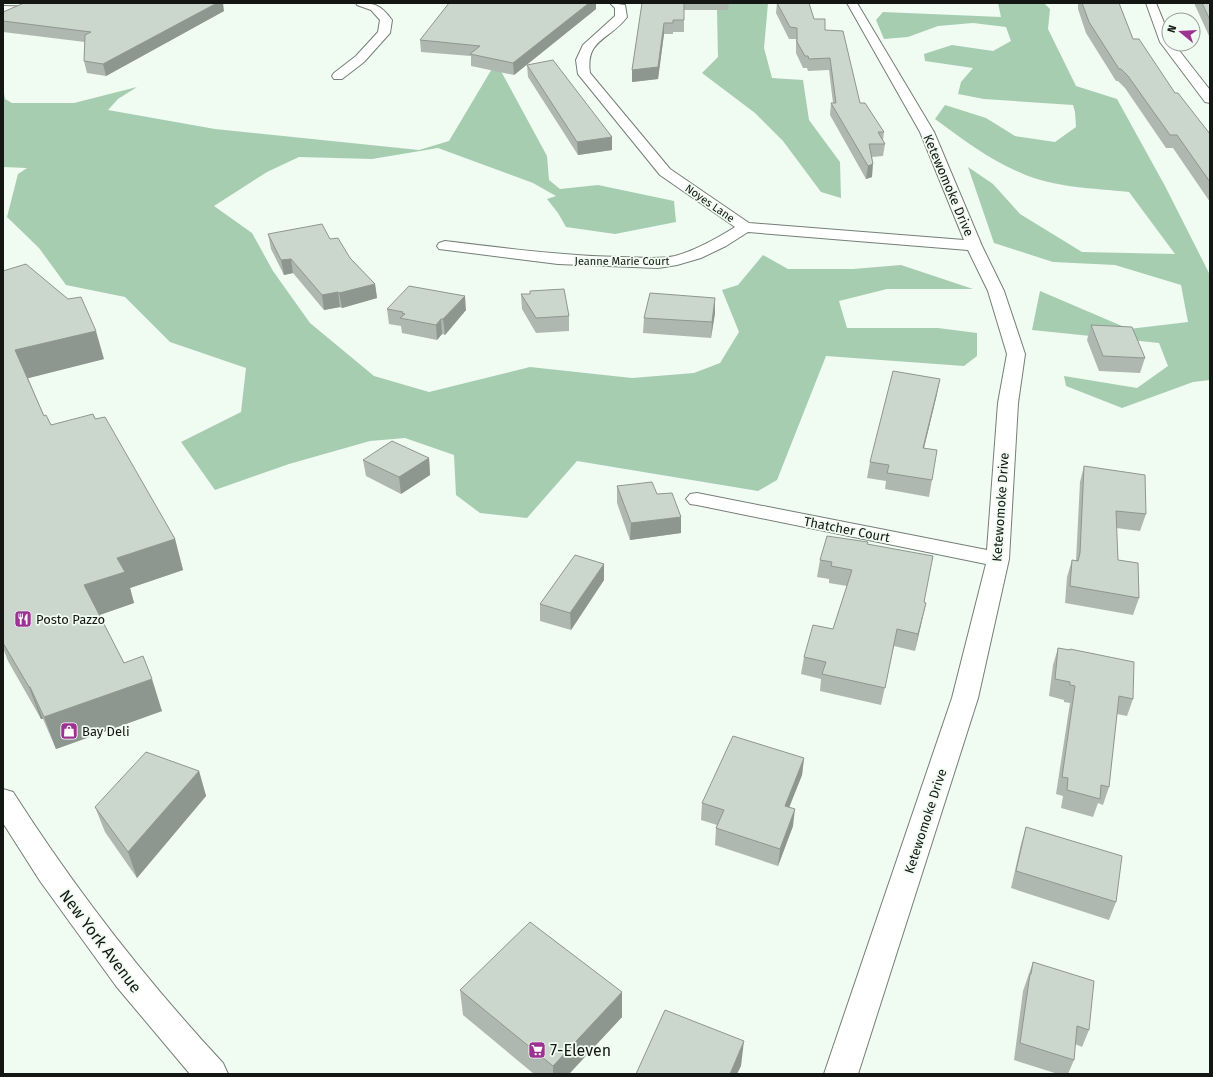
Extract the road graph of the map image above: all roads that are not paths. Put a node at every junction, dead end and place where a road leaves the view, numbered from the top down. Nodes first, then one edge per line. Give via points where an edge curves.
1 (361, 3) edge
2 (615, 3) edge
3 (852, 3) edge
4 (1152, 3) edge
5 (3, 9) edge
6 (52, 10) edge
7 (338, 76) dead end
8 (1210, 99) edge
9 (744, 227) junction
10 (445, 246) dead end
11 (974, 246) junction
12 (697, 499) dead end
13 (998, 559) junction
14 (3, 800) edge
15 (211, 1074) edge
16 (841, 1074) edge

1 - 7 street via 375,8 386,20 384,33 360,59
2 - 9 street, Noyes Lane via 621,7 622,17 589,45 582,60 584,74 666,172
3 - 11 street, Ketewomoke Drive via 927,132
4 - 8 street via 1166,42
5 - 6 street
9 - 10 street, Jeanne Marie Court via 697,255 655,263 587,262
9 - 11 street, Noyes Lane
11 - 13 street, Ketewomoke Drive via 996,291 1016,354 1008,403
12 - 13 street, Thatcher Court
13 - 16 street, Ketewomoke Drive via 965,698
14 - 15 street, New York Avenue via 76,912 155,1011

